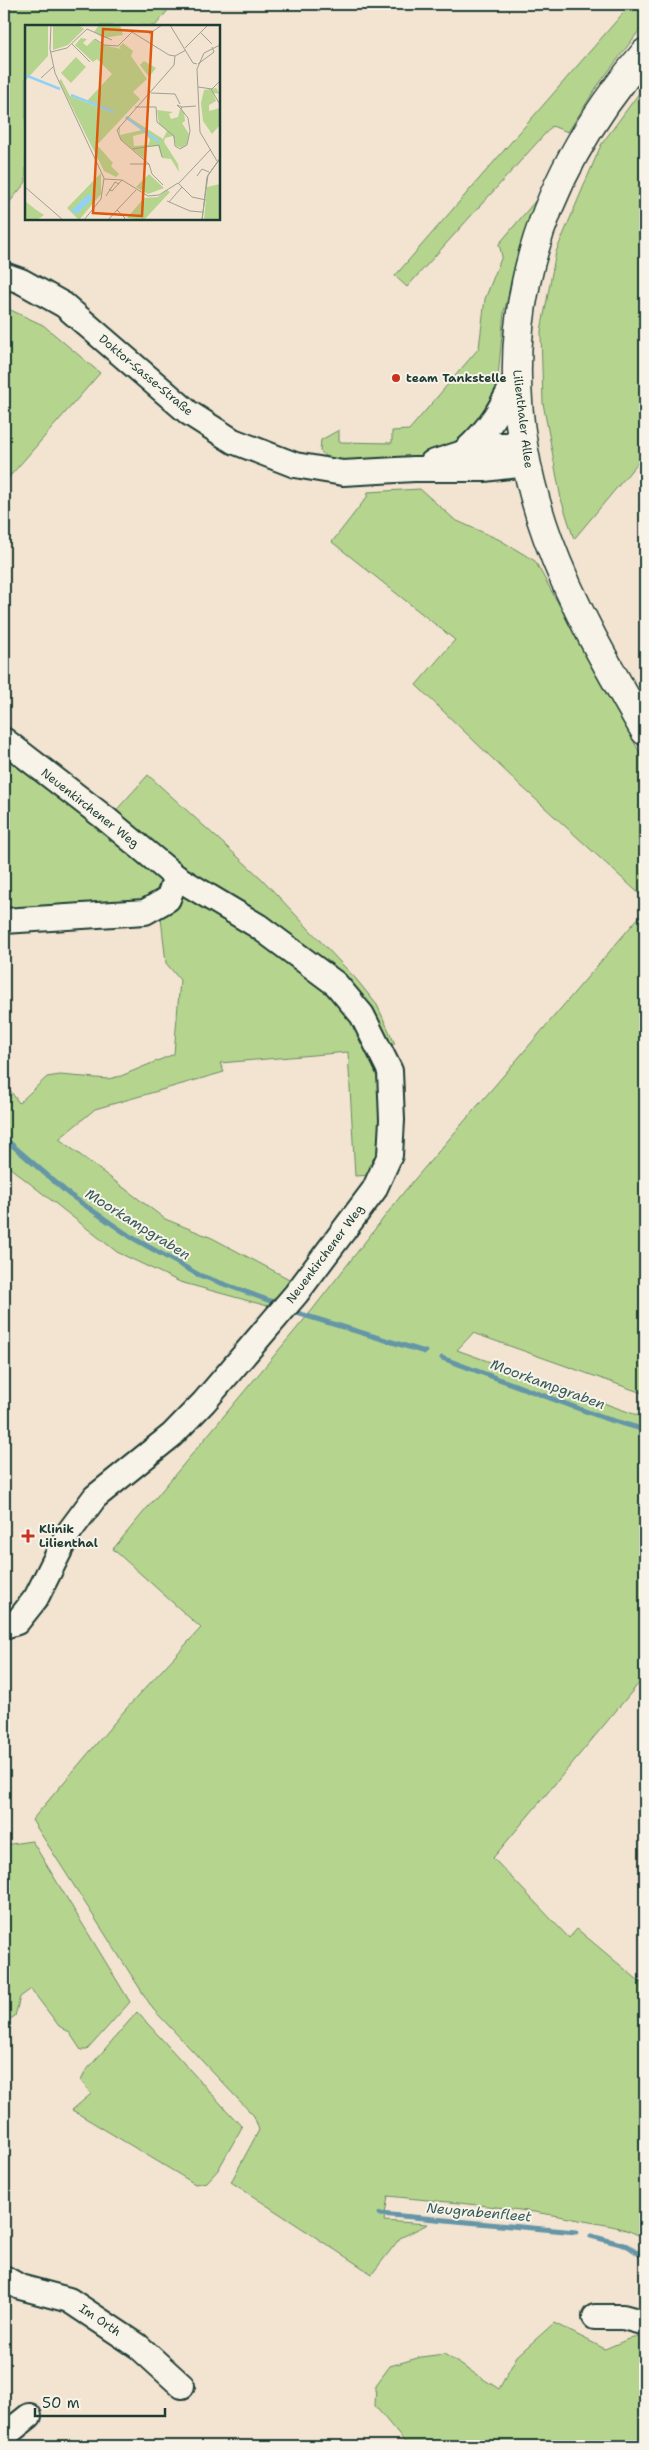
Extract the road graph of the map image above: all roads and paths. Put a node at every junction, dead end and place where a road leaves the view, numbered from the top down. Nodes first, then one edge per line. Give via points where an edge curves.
1 (645, 53) edge
2 (4, 275) edge
3 (516, 378) junction
4 (463, 452) junction
5 (526, 455) junction
6 (414, 469) junction
7 (645, 731) edge
8 (4, 740) edge
9 (176, 877) junction
10 (4, 921) edge
11 (4, 1626) edge
12 (4, 2278) edge
13 (595, 2317) dead end
14 (645, 2323) edge
15 (182, 2386) dead end
16 (29, 2416) dead end
17 (4, 2436) edge

1 - 3 main road, Lilienthaler Allee via 589,128 548,207 525,284 516,339
2 - 6 street, Doktor-Sasse-Straße via 64,305 190,414 233,441 295,465 326,471 363,473
3 - 4 street, Doktor-Sasse-Straße via 496,417
3 - 5 main road, Lilienthaler Allee
4 - 5 street, Doktor-Sasse-Straße via 488,445
4 - 6 street, Doktor-Sasse-Straße
5 - 6 street, Doktor-Sasse-Straße via 484,469
5 - 7 main road, Lilienthaler Allee via 543,524 565,582 585,625
8 - 9 street, Neuenkirchener Weg
9 - 10 street via 168,900 144,912
9 - 11 street, Neuenkirchener Weg via 258,926 336,984 362,1015 390,1071 390,1155 374,1190 296,1294 172,1435 95,1497 69,1532 36,1598 17,1622
12 - 15 street, Im Orth via 20,2287 69,2300 138,2346
13 - 14 street via 624,2317
16 - 17 street

